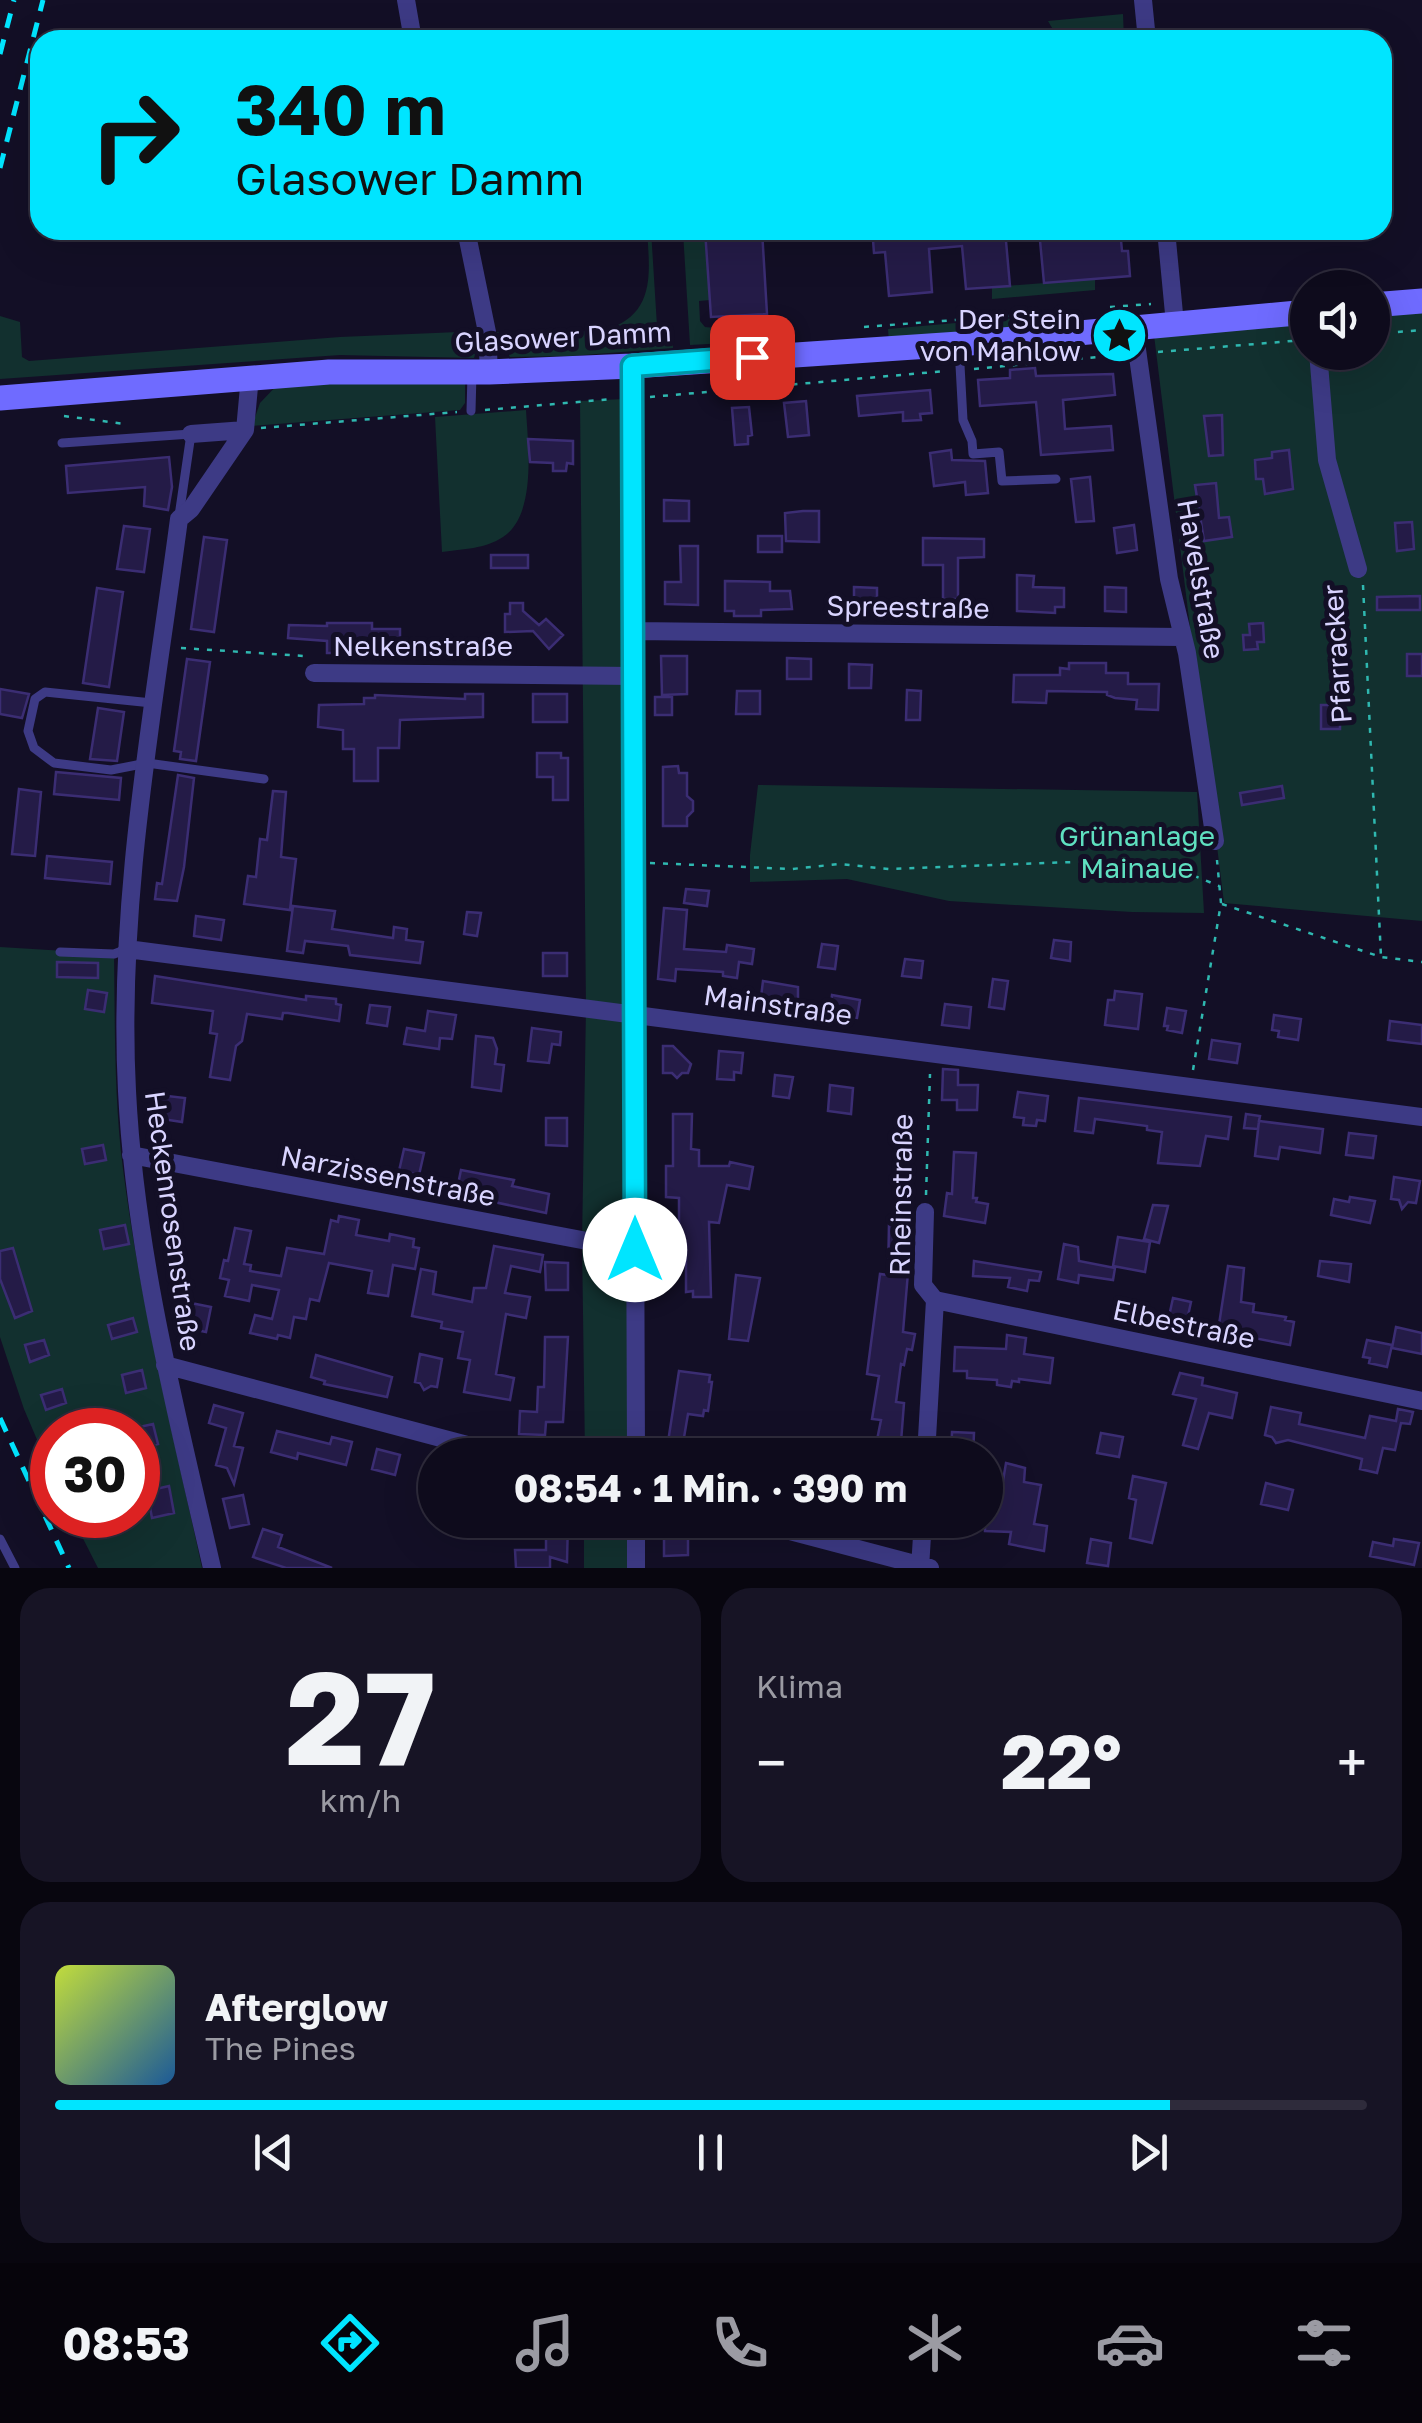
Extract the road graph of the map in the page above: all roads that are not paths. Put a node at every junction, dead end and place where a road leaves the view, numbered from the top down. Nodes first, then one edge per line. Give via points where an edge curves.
1 (406, 0) edge
2 (1143, 0) edge
3 (411, 30) edge
4 (1146, 30) edge
5 (468, 240) edge
6 (1167, 240) edge
7 (1422, 301) edge
8 (1390, 304) edge
9 (1290, 314) edge
10 (1175, 324) junction
11 (1136, 341) junction
12 (959, 357) junction
13 (632, 366) junction
14 (1320, 370) edge
15 (480, 373) junction
16 (250, 376) junction
17 (0, 398) edge
18 (471, 411) road end
19 (245, 430) junction
20 (191, 434) junction
21 (62, 443) dead end
22 (1056, 479) dead end
23 (179, 519) junction
24 (1358, 570) road end
25 (634, 631) junction
26 (1181, 638) junction
27 (314, 673) road end
28 (634, 676) junction
29 (155, 703) junction
30 (148, 763) junction
31 (264, 779) dead end
32 (1214, 841) road end
33 (127, 949) junction
34 (60, 952) dead end
35 (635, 1014) junction
36 (1422, 1117) edge
37 (131, 1154) junction
38 (925, 1212) road end
39 (635, 1250) junction
40 (935, 1300) junction
41 (165, 1365) junction
42 (1422, 1401) edge
43 (441, 1438) edge
44 (636, 1438) edge
45 (927, 1438) edge
46 (636, 1538) edge
47 (815, 1538) edge
48 (923, 1538) edge
49 (0, 1539) edge
50 (924, 1567) edge
51 (15, 1568) edge
52 (212, 1568) edge
53 (636, 1568) edge

1 - 3 street
2 - 4 street
5 - 15 street via 487,332
6 - 10 street
7 - 8 street
9 - 10 street, Glasower Damm
10 - 11 street, Glasower Damm
11 - 12 street, Glasower Damm
11 - 26 street, Havelstraße
12 - 13 street, Glasower Damm
12 - 22 lane via 963,420 973,454 999,452 1002,482
13 - 15 street, Glasower Damm
13 - 25 street
14 - 24 street, Pfarracker via 1327,460
15 - 16 street, Glasower Damm
15 - 18 lane
16 - 17 street, Glasower Damm
16 - 19 street
19 - 20 street
19 - 23 street
20 - 21 lane
20 - 23 lane, Heckenrosenstraße
23 - 29 street, Heckenrosenstraße
25 - 26 street, Spreestraße
25 - 28 street
26 - 32 street, Havelstraße
27 - 28 street, Nelkenstraße
28 - 35 street
29 - 30 street, Heckenrosenstraße
29 - 30 lane via 45,692 28,726 34,748 54,763 111,770
30 - 31 lane
30 - 33 street, Heckenrosenstraße
33 - 34 lane
33 - 35 street, Mainstraße
33 - 37 street, Heckenrosenstraße
35 - 36 street, Mainstraße
35 - 39 street
37 - 39 street, Narzissenstraße
37 - 41 street, Heckenrosenstraße
38 - 40 street, Rheinstraße via 923,1285
39 - 44 street
40 - 42 street, Elbestraße
40 - 45 street, Rheinstraße
41 - 43 street
41 - 52 street, Heckenrosenstraße
46 - 53 street
47 - 50 street
48 - 50 street
49 - 51 lane

